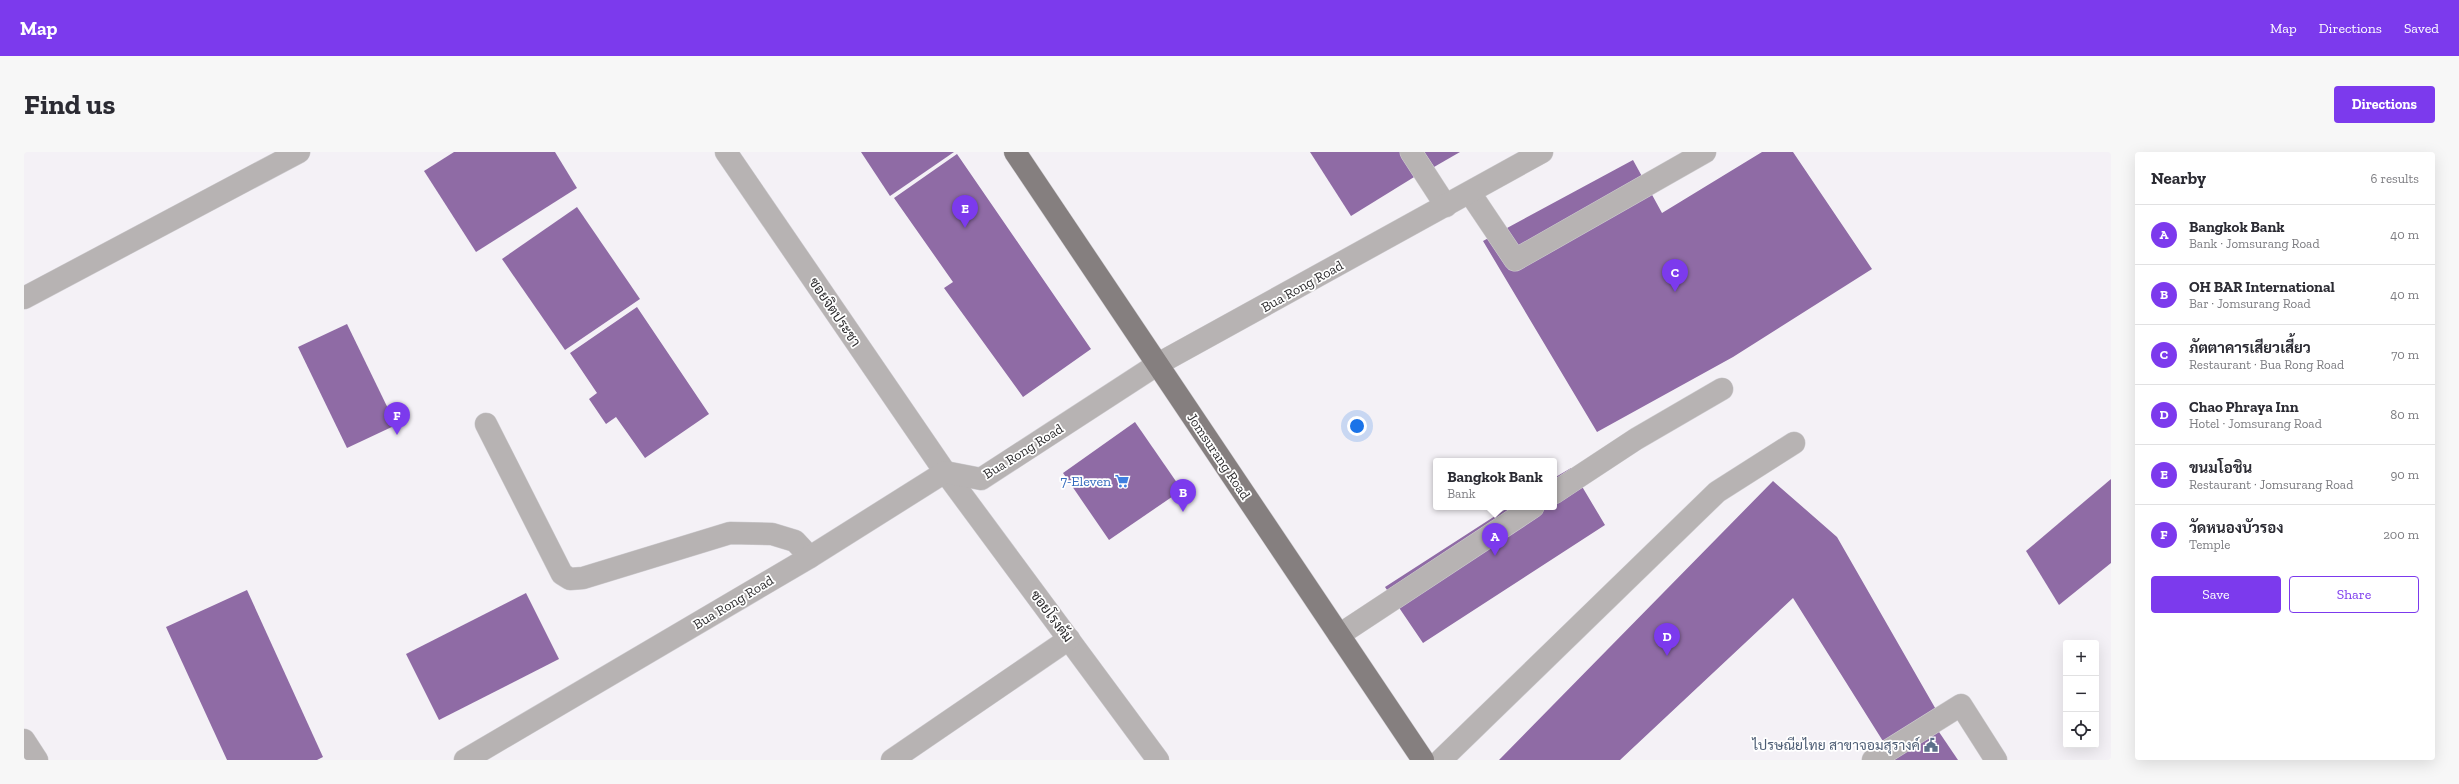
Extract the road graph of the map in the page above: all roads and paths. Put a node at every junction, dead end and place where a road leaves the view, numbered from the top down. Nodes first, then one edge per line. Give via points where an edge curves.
1 (299, 152) edge
2 (726, 152) edge
3 (1015, 152) edge
4 (1412, 152) edge
5 (1542, 152) edge
6 (1705, 152) edge
7 (1470, 193) junction
8 (1446, 206) junction
9 (24, 298) edge
10 (1158, 364) junction
11 (1722, 389) dead end
12 (486, 424) dead end
13 (1794, 443) dead end
14 (945, 472) junction
15 (1557, 491) edge
16 (1528, 510) edge
17 (810, 557) junction
18 (1339, 635) junction
19 (1069, 639) junction
20 (24, 740) edge
21 (37, 760) edge
22 (465, 760) edge
23 (892, 760) edge
24 (1158, 760) edge
25 (1423, 760) edge
26 (1441, 760) edge
27 (1873, 760) edge
28 (1996, 760) edge

1 - 9 street
2 - 14 street, ซอยจิตประชา
3 - 10 main road, Jomsurang Road
4 - 8 street
5 - 7 street, Bua Rong Road
6 - 7 street via 1515,260
7 - 8 street, Bua Rong Road
8 - 10 street, Bua Rong Road
10 - 14 street, Bua Rong Road via 981,479
10 - 18 main road, Jomsurang Road
11 - 15 street via 1636,439
12 - 17 street via 562,574 570,579 583,578 730,533 772,534 795,541
13 - 26 street via 1717,492
14 - 17 street, Bua Rong Road
14 - 19 street, ซอยโรงต้ม
16 - 18 street
17 - 22 street, Bua Rong Road
18 - 25 main road, Jomsurang Road
19 - 23 street
19 - 24 street, ซอยโรงต้ม
20 - 21 street
27 - 28 street via 1961,705

